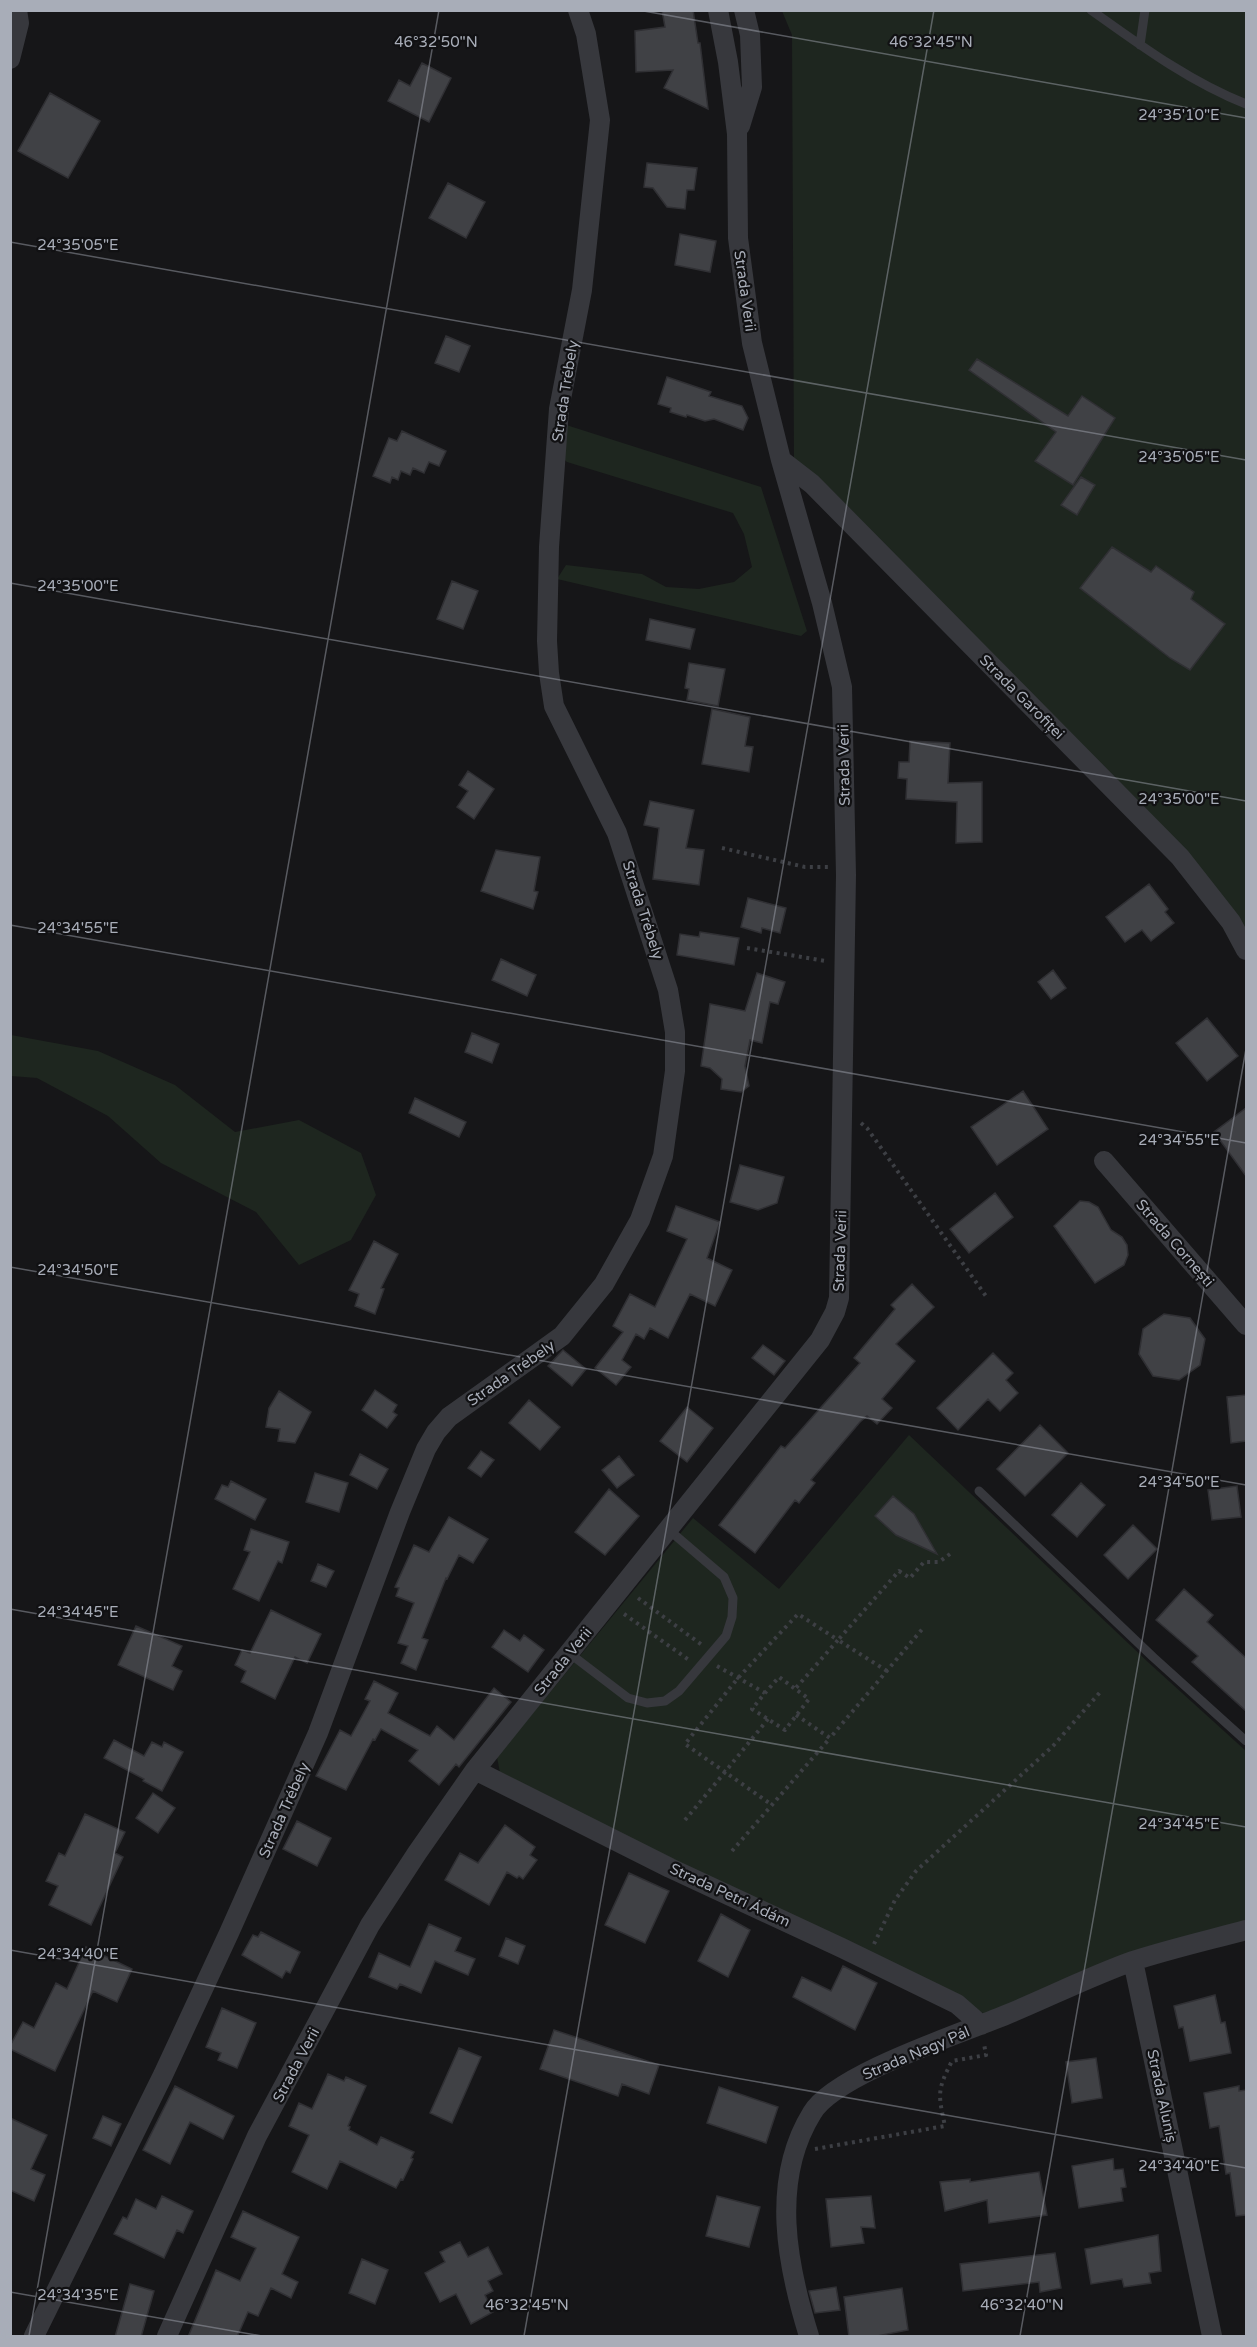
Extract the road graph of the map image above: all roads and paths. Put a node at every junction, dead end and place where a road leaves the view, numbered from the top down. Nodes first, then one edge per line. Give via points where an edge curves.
1 (17, 10) edge
2 (578, 10) edge
3 (718, 10) edge
4 (744, 10) edge
5 (1091, 10) edge
6 (1145, 10) edge
7 (1140, 45) junction
8 (10, 60) edge
9 (1246, 104) edge
10 (737, 134) junction
11 (781, 460) junction
12 (722, 848) dead end
13 (829, 867) dead end
14 (747, 948) dead end
15 (1246, 950) edge
16 (827, 961) dead end
17 (856, 1118) dead end
18 (1104, 1161) dead end
19 (988, 1299) dead end
20 (1246, 1325) edge
21 (979, 1491) dead end
22 (669, 1530) junction
23 (950, 1554) dead end
24 (637, 1597) dead end
25 (624, 1614) dead end
26 (924, 1627) dead end
27 (838, 1640) junction
28 (569, 1653) junction
29 (709, 1656) junction
30 (699, 1668) junction
31 (887, 1671) junction
32 (738, 1678) junction
33 (795, 1689) junction
34 (1102, 1690) dead end
35 (765, 1693) junction
36 (796, 1715) junction
37 (768, 1719) junction
38 (830, 1738) junction
39 (1246, 1741) edge
40 (476, 1770) junction
41 (725, 1772) junction
42 (772, 1805) junction
43 (685, 1820) dead end
44 (732, 1851) dead end
45 (1246, 1930) edge
46 (866, 1960) junction
47 (1133, 1961) junction
48 (981, 2025) junction
49 (794, 2153) junction
50 (34, 2337) edge
51 (167, 2337) edge
52 (809, 2337) edge
53 (1212, 2337) edge

1 - 8 street via 19,23
2 - 50 street, Strada Trébely via 586,34 600,120 582,290 559,409 549,547 549,673 554,706 618,833 668,990 675,1032 675,1071 663,1156 640,1220 604,1284 562,1336 449,1417 426,1449 318,1733 163,2075
3 - 10 street, Strada Verii
4 - 10 street via 750,35 752,87
5 - 7 lane
6 - 7 lane
7 - 9 lane
10 - 11 street, Strada Verii via 739,249 752,343
11 - 15 street, Strada Garofiței via 812,484 1180,857 1231,922
11 - 22 street, Strada Verii via 842,687 846,875 839,1298 820,1340
12 - 13 path via 805,867
14 - 16 path
17 - 19 path
18 - 20 street, Strada Cornești
21 - 39 lane
22 - 28 street, Strada Verii
22 - 29 lane via 724,1577 733,1598 726,1636
23 - 27 path via 939,1562 924,1562 910,1578 899,1571
24 - 29 path
25 - 30 path
26 - 31 path
27 - 31 path
27 - 32 path via 798,1614
27 - 33 path
28 - 30 lane via 628,1698 647,1703 665,1701
28 - 40 street, Strada Verii
29 - 30 lane
29 - 32 path
31 - 38 path
32 - 35 path
32 - 41 path via 685,1744
33 - 35 path via 779,1677
33 - 36 path via 809,1699
34 - 46 path via 1053,1746 916,1871 895,1900
35 - 37 path via 752,1709
36 - 37 path via 784,1730
36 - 38 path
37 - 41 path
38 - 42 path
40 - 46 street, Strada Petri Ádám via 670,1868
40 - 51 street, Strada Verii via 370,1924 257,2136
41 - 42 path
41 - 43 path
42 - 44 path
45 - 47 street, Strada Nagy Pál
46 - 48 street, Strada Petri Ádám via 957,2004
47 - 48 street, Strada Nagy Pál
47 - 53 street, Strada Aluniș
48 - 49 street, Strada Nagy Pál via 837,2088 813,2110
48 - 49 path via 986,2055 952,2061 943,2077 939,2097 945,2126
49 - 52 street, Strada Nagy Pál via 788,2186 786,2242

